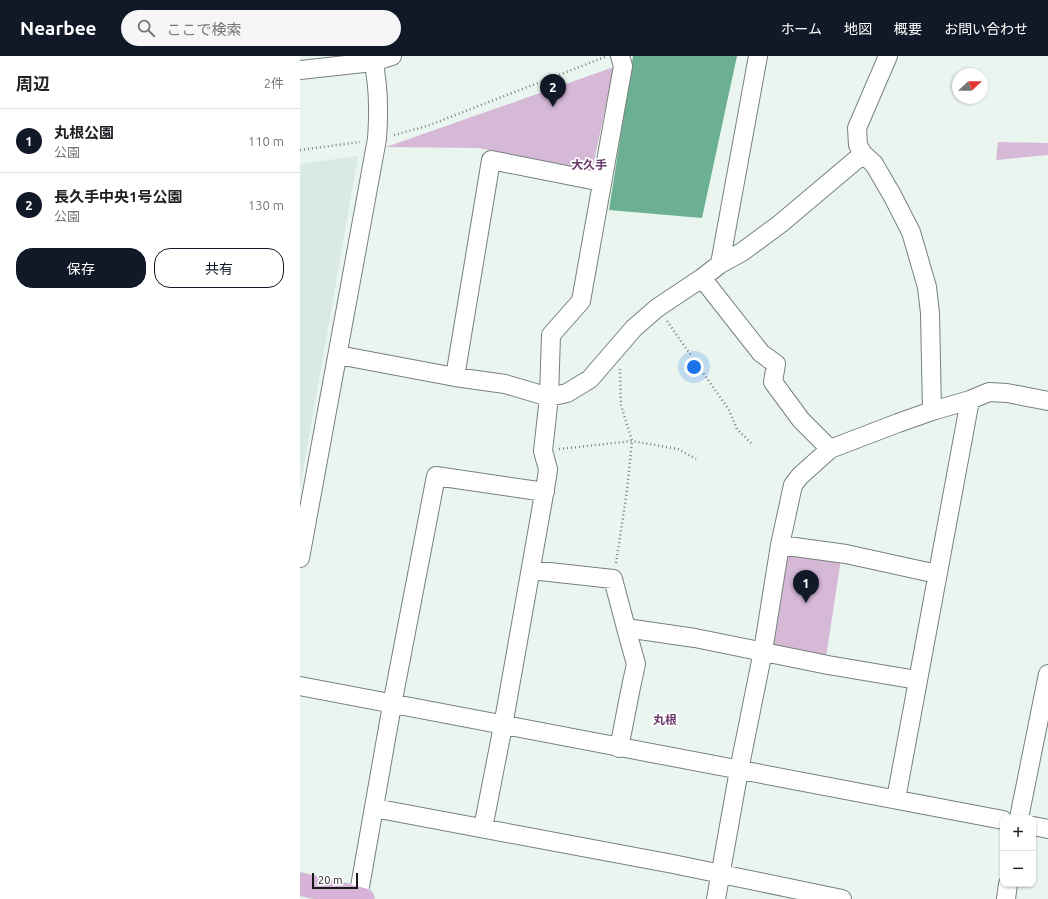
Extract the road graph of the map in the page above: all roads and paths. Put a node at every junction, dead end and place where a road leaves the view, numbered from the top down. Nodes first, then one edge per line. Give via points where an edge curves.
1 (392, 56) edge
2 (607, 56) edge
3 (620, 56) edge
4 (758, 56) edge
5 (888, 56) edge
6 (372, 59) edge
7 (300, 70) edge
8 (377, 139) junction
9 (300, 150) edge
10 (863, 154) junction
11 (602, 182) junction
12 (720, 264) junction
13 (702, 278) junction
14 (658, 308) junction
15 (617, 349) junction
16 (338, 355) junction
17 (455, 377) junction
18 (549, 397) junction
19 (970, 400) junction
20 (1048, 401) edge
21 (932, 411) junction
22 (632, 441) junction
23 (752, 444) dead end
24 (830, 449) junction
25 (543, 451) junction
26 (696, 459) dead end
27 (545, 492) junction
28 (780, 545) junction
29 (300, 558) edge
30 (531, 570) junction
31 (937, 574) junction
32 (613, 579) junction
33 (626, 628) junction
34 (763, 651) junction
35 (1048, 674) edge
36 (917, 680) junction
37 (300, 686) edge
38 (392, 705) junction
39 (503, 726) junction
40 (619, 748) junction
41 (739, 770) junction
42 (896, 799) junction
43 (374, 808) junction
44 (1020, 815) edge
45 (1000, 819) edge
46 (1036, 827) edge
47 (483, 828) junction
48 (1048, 829) edge
49 (720, 874) junction
50 (300, 884) edge
51 (1008, 887) edge
52 (360, 898) edge
53 (716, 899) edge
54 (842, 899) edge
55 (1006, 899) edge

1 - 6 street
2 - 8 path via 427,126
3 - 11 street via 623,66
4 - 12 street
5 - 10 street via 857,128 858,145
6 - 7 street
6 - 8 street via 378,92
8 - 9 path
8 - 16 street
10 - 12 street via 780,224 742,252
10 - 21 street via 874,164 911,232 927,287
11 - 17 street via 491,160
11 - 18 street via 581,301 551,335
12 - 13 street
13 - 14 street
13 - 24 street via 761,353 776,364 773,382 801,420
14 - 15 street via 634,328
14 - 23 path via 729,410 737,429
15 - 18 street via 590,379 567,393
15 - 22 path via 621,404
16 - 17 street
16 - 29 street
17 - 18 street via 505,384
18 - 25 street
19 - 20 street via 989,392
19 - 21 street
19 - 31 street
21 - 24 street
22 - 25 path
22 - 26 path via 678,449
22 - 32 path via 621,537
24 - 28 street via 793,485
25 - 27 street via 548,470
27 - 30 street
27 - 38 street via 436,476
28 - 31 street via 846,554
28 - 34 street
30 - 32 street
30 - 39 street
31 - 36 street
32 - 33 street
33 - 34 street
33 - 40 street via 636,664
34 - 36 street
34 - 41 street
35 - 44 street
36 - 42 street
37 - 38 street
38 - 39 street
38 - 43 street
39 - 40 street
39 - 47 street
40 - 41 street
41 - 42 street
41 - 49 street
42 - 45 street
43 - 47 street
43 - 52 street
46 - 48 street
47 - 49 street
49 - 53 street
49 - 54 street
50 - 52 main road
51 - 55 street

